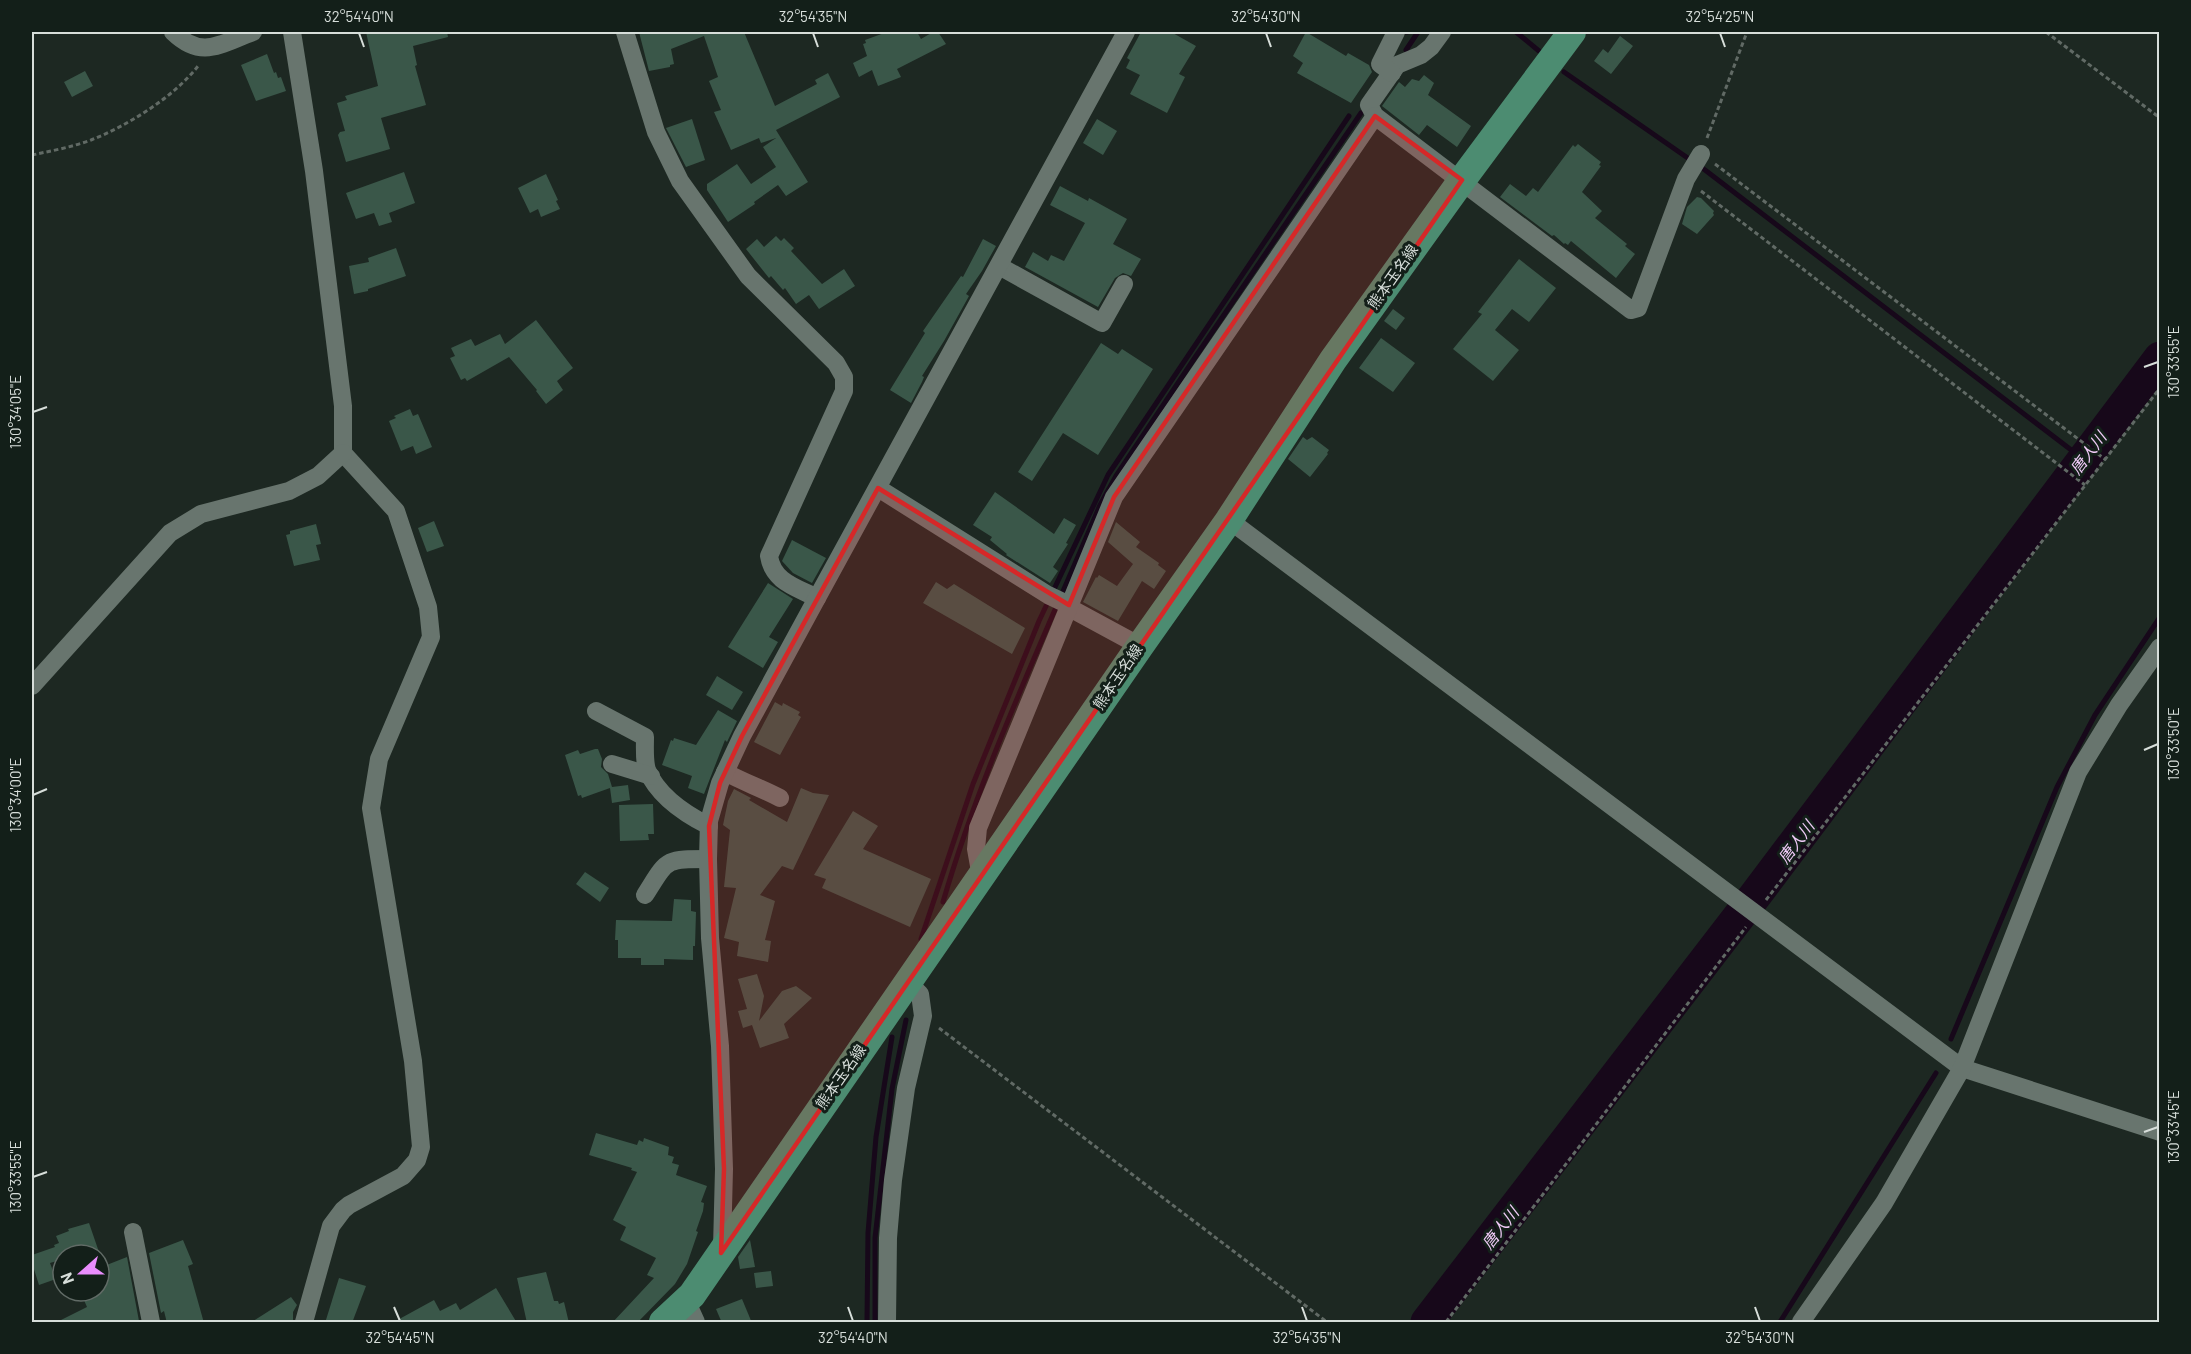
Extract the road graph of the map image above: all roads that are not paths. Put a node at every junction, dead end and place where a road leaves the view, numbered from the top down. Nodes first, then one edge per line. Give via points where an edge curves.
1 (173, 32) edge
2 (253, 32) edge
3 (292, 32) edge
4 (624, 32) edge
5 (1126, 32) edge
6 (1396, 32) edge
7 (1442, 32) edge
8 (1572, 32) edge
9 (1392, 73) junction
10 (1375, 116) junction
11 (1694, 165) road end
12 (1462, 180) junction
13 (999, 266) junction
14 (1124, 284) dead end
15 (343, 453) junction
16 (878, 488) junction
17 (1229, 520) junction
18 (817, 598) junction
19 (1062, 602) junction
20 (1140, 646) junction
21 (2160, 647) edge
22 (32, 686) edge
23 (596, 711) dead end
24 (612, 764) dead end
25 (725, 772) junction
26 (651, 776) junction
27 (780, 798) dead end
28 (709, 826) junction
29 (708, 859) junction
30 (981, 877) junction
31 (645, 895) dead end
32 (908, 982) junction
33 (1962, 1068) junction
34 (2160, 1132) edge
35 (132, 1232) dead end
36 (722, 1253) junction
37 (691, 1311) edge
38 (151, 1323) edge
39 (304, 1323) edge
40 (663, 1323) edge
41 (887, 1323) edge
42 (1801, 1323) edge

1 - 2 street via 198,48 212,48
3 - 15 street via 314,171 343,406
4 - 18 street via 656,132 680,181 748,276 836,363 844,377 844,391 769,556 778,578
5 - 13 street
6 - 9 street via 1380,64
7 - 9 street via 1431,47 1398,65
8 - 12 main road, 熊本玉名線
9 - 10 street via 1369,105
10 - 12 street
10 - 19 street via 1114,498
11 - 12 street via 1638,308 1630,310
12 - 17 main road, 熊本玉名線 via 1333,360
13 - 14 street via 1102,323
13 - 16 street
15 - 22 street via 318,476 289,491 201,514 170,533
15 - 39 street via 396,511 428,607 431,637 379,759 371,808 413,1061 421,1147 417,1160 403,1176 349,1205 331,1226
16 - 18 street
16 - 19 street
17 - 20 main road, 熊本玉名線
17 - 33 street
18 - 25 street
19 - 20 street
19 - 30 street via 978,828 976,849
20 - 30 main road, 熊本玉名線
21 - 33 street via 2078,772
23 - 26 street via 645,737
24 - 26 street
25 - 27 street
25 - 28 street
26 - 28 street via 663,794 688,816
28 - 29 street
29 - 31 street via 679,859 665,864
29 - 36 street via 710,938 720,1046
30 - 32 main road, 熊本玉名線
32 - 36 main road, 熊本玉名線
32 - 41 street via 920,994 923,1016 906,1088 893,1180
33 - 34 street
33 - 42 street via 1884,1203
35 - 38 street
36 - 37 main road, 熊本玉名線
37 - 40 main road, 熊本玉名線

